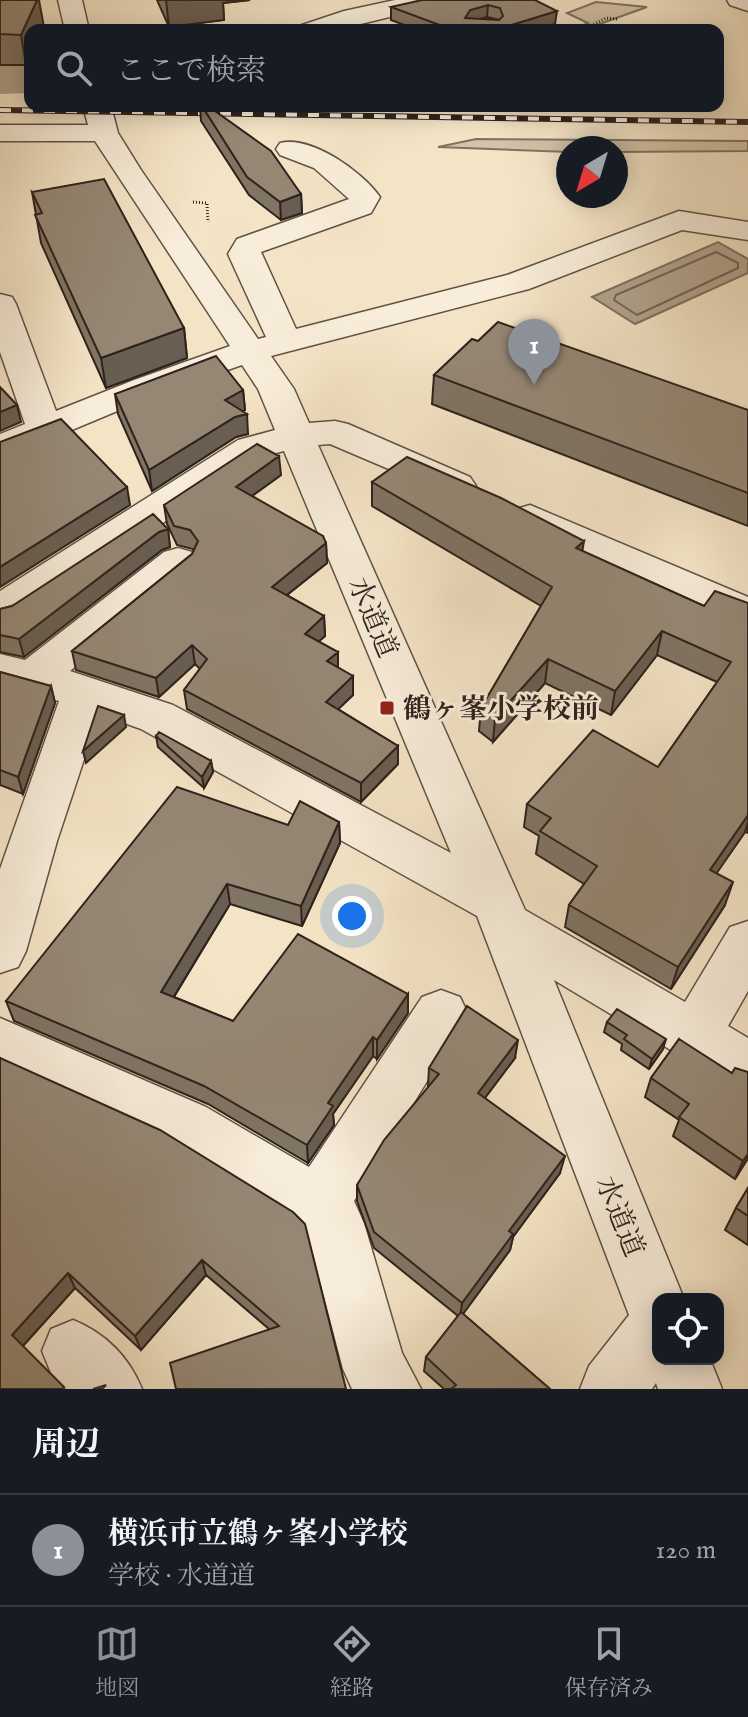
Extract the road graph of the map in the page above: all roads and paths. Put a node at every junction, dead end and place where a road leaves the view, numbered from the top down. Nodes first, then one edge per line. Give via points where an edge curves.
1 (70, 0) edge
2 (739, 0) edge
3 (748, 4) edge
4 (431, 12) edge
5 (617, 19) dead end
6 (76, 24) edge
7 (333, 24) edge
8 (594, 24) edge
9 (100, 120) edge
10 (0, 133) edge
11 (290, 149) dead end
12 (748, 231) edge
13 (3, 322) edge
14 (268, 346) junction
15 (45, 430) junction
16 (296, 436) junction
17 (0, 448) edge
18 (178, 562) edge
19 (0, 611) edge
20 (748, 614) edge
21 (16, 674) edge
22 (85, 691) junction
23 (16, 830) edge
24 (500, 913) junction
25 (2, 936) edge
26 (748, 943) edge
27 (441, 1014) dead end
28 (694, 1035) junction
29 (0, 1043) edge
30 (748, 1067) edge
31 (318, 1205) junction
32 (652, 1295) edge
33 (652, 1337) edge
34 (680, 1365) edge
35 (389, 1389) edge
36 (612, 1389) edge
37 (690, 1389) edge

1 - 6 street
2 - 3 street
4 - 7 street via 398,6
5 - 8 path
9 - 10 street
9 - 14 street, 水道道
11 - 14 street via 324,162 365,197 360,207 248,246 244,254
12 - 14 street via 679,220 518,282
13 - 15 street
14 - 15 street via 146,387
14 - 16 street, 水道道 via 276,389
15 - 17 street
16 - 19 street via 251,448
16 - 20 street via 335,432
16 - 24 street, 水道道
18 - 21 street
21 - 22 street
22 - 23 street
22 - 24 street via 157,717
23 - 25 street
24 - 28 street
24 - 32 street, 水道道
26 - 28 street
27 - 31 street
28 - 30 street
29 - 31 street via 186,1126
31 - 35 street via 334,1223 375,1369
33 - 36 street
34 - 37 street

